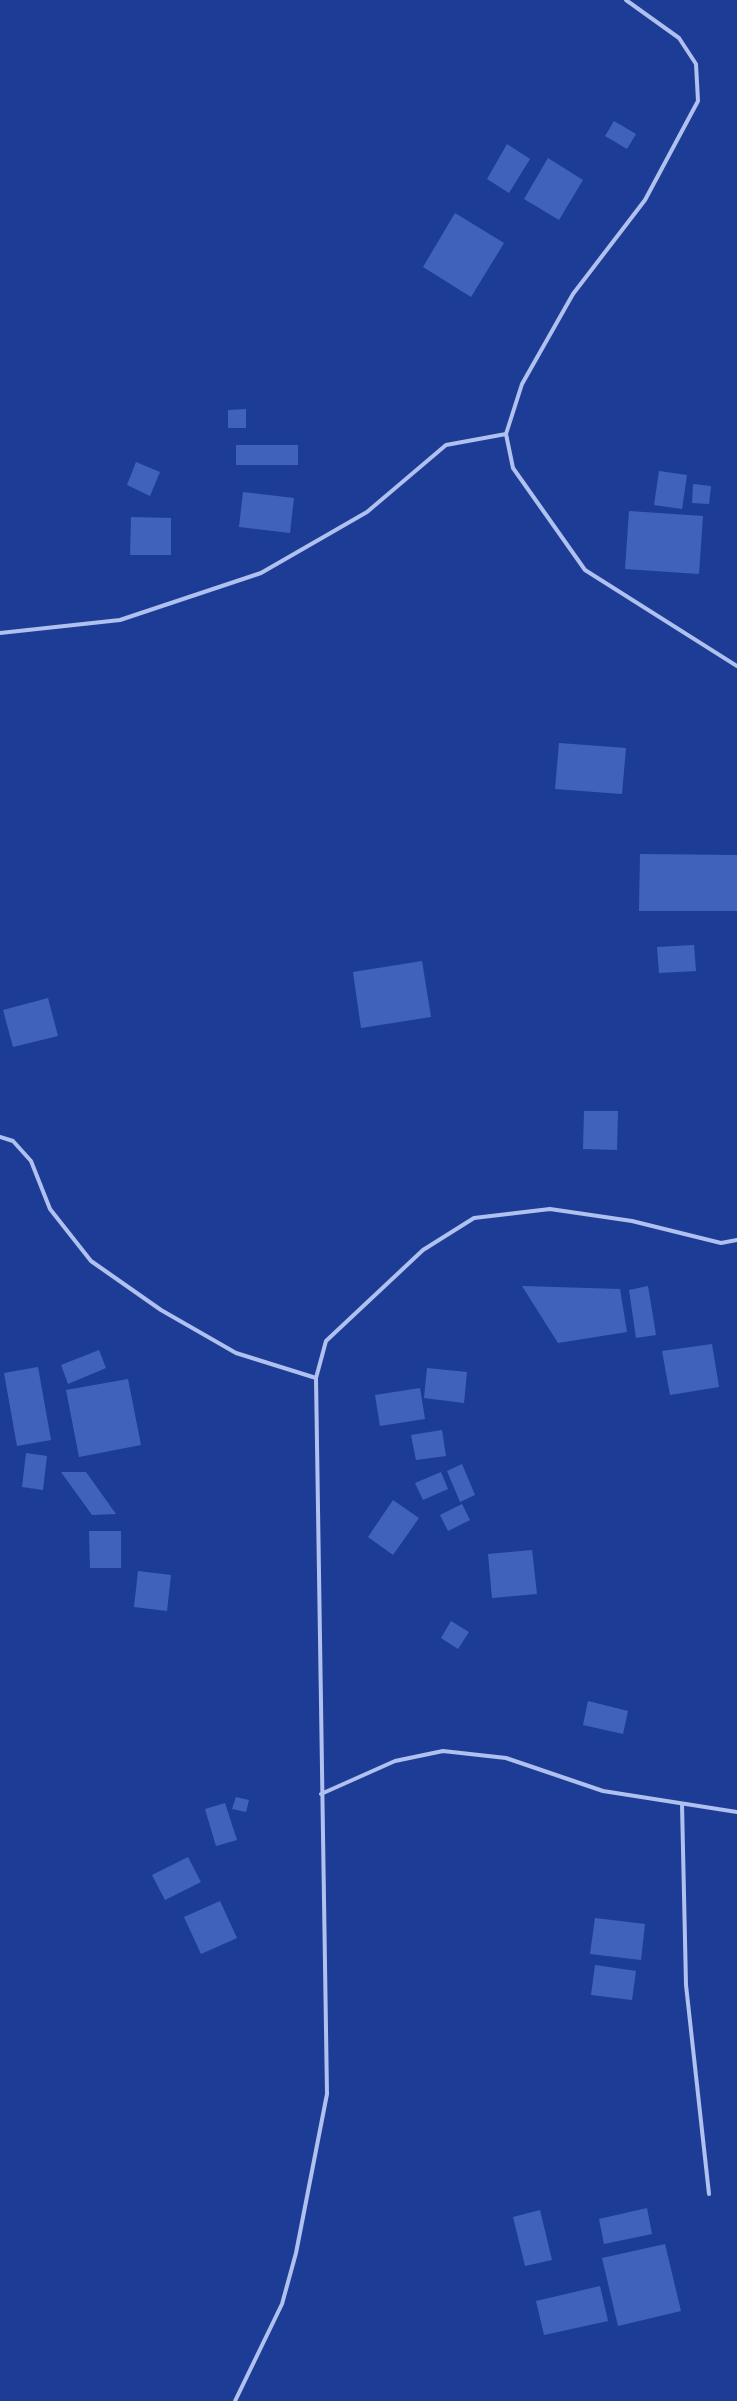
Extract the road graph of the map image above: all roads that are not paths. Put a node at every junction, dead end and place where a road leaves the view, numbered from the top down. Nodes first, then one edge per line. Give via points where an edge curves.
1 (626, 0) edge
2 (506, 434) junction
3 (0, 632) edge
4 (737, 666) edge
5 (0, 1137) edge
6 (737, 1240) edge
7 (316, 1378) junction
8 (321, 1794) junction
9 (682, 1804) junction
10 (737, 1812) edge
11 (709, 2194) dead end
12 (235, 2401) edge

1 - 2 street via 679,38 696,64 698,101 645,200 573,294 522,384
2 - 3 street via 446,445 367,512 261,573 120,620
2 - 4 street via 513,468 585,570
5 - 7 street via 13,1141 31,1161 50,1209 91,1261 161,1310 236,1353
6 - 7 street via 721,1242 632,1221 550,1209 474,1218 423,1250 326,1341
7 - 8 street
8 - 9 street via 395,1760 443,1751 506,1758 603,1791
8 - 12 street via 327,2094 296,2253 282,2304
9 - 10 street
9 - 11 street via 686,1985

